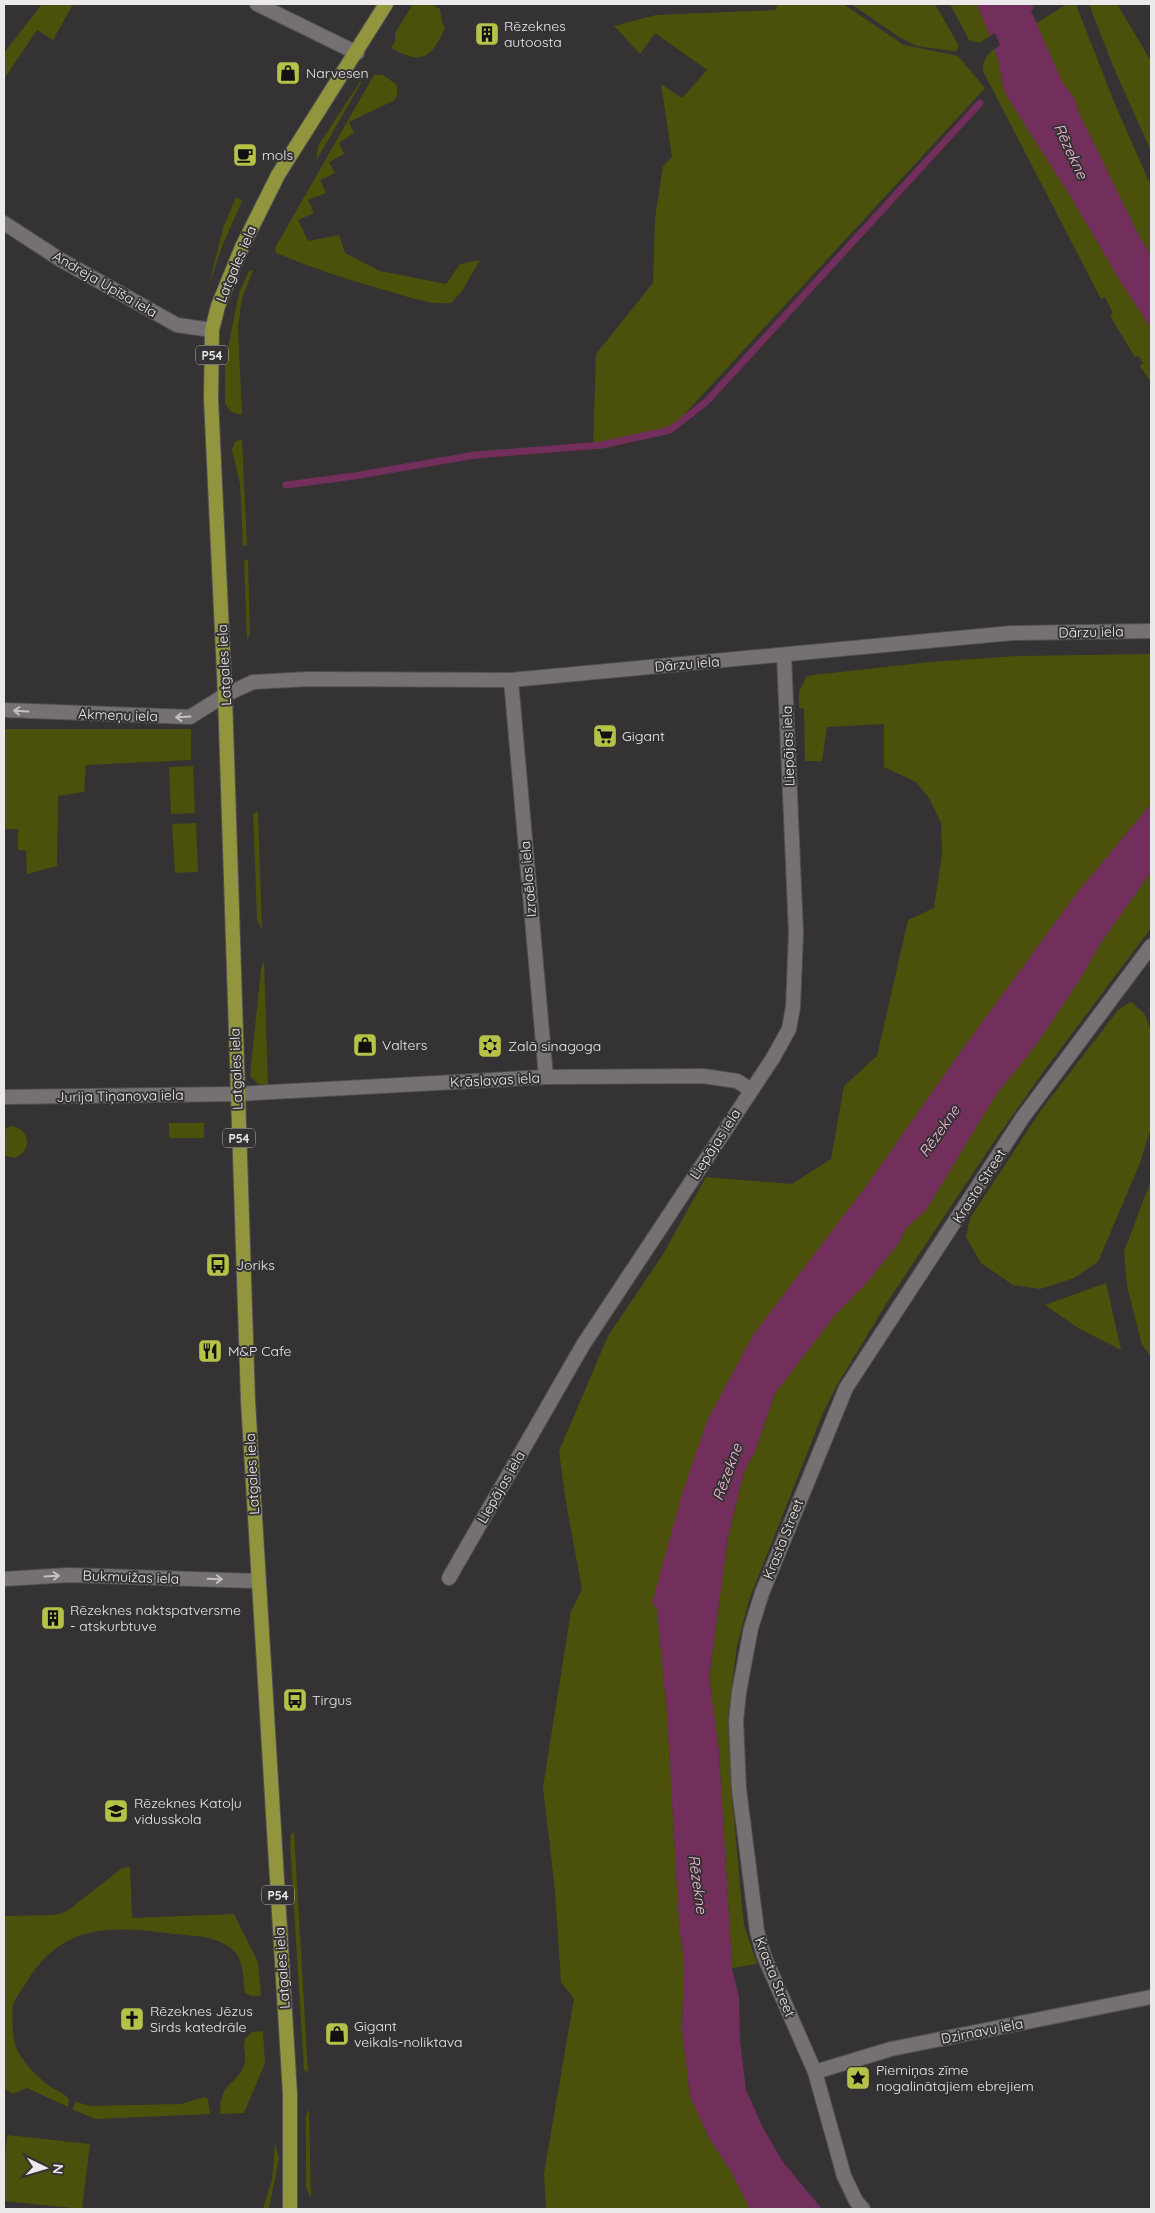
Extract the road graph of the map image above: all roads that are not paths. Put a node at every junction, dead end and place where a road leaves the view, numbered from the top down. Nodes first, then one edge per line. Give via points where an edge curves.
1 (257, 4) edge
2 (386, 4) edge
3 (357, 52) junction
4 (4, 223) edge
5 (212, 330) junction
6 (1151, 631) edge
7 (784, 656) junction
8 (511, 680) junction
9 (226, 695) junction
10 (4, 710) edge
11 (1151, 946) edge
12 (546, 1077) junction
13 (751, 1090) junction
14 (237, 1094) junction
15 (4, 1097) edge
16 (449, 1578) dead end
17 (4, 1579) edge
18 (258, 1581) junction
19 (1151, 1997) edge
20 (815, 2072) junction
21 (290, 2209) edge
22 (863, 2209) edge

1 - 3 street
2 - 3 main road, Latgales iela / P54
3 - 5 main road, Latgales iela / P54 via 278,175 242,247 218,306
4 - 5 street, Andreja Upīša iela via 60,260 177,325
5 - 9 main road, Latgales iela / P54 via 211,399
6 - 7 street, Dārzu iela via 1012,633
7 - 8 street, Dārzu iela
7 - 13 street, Liepājas iela via 796,933 793,1007 789,1029 774,1058
8 - 9 street, Dārzu iela via 309,679 253,682
8 - 12 street, Izraēlas iela
9 -> 10 street, Akmeņu iela via 190,717
9 - 14 main road, Latgales iela / P54
11 - 20 street, Krasta Street via 1023,1117 846,1388 762,1593 751,1628 736,1721 738,1789 749,1881 764,1956
12 - 13 street, Krāslavas iela via 703,1076 737,1081
12 - 14 street, Krāslavas iela
13 - 16 street, Liepājas iela via 583,1345
14 - 15 street, Jurija Tiņanova iela
14 - 18 main road, Latgales iela / P54
17 -> 18 street, Bukmuižas iela via 68,1576
18 - 21 main road, Latgales iela / P54 via 290,2094
19 - 20 street, Dzirnavu iela via 891,2049
20 - 22 street, Krasta Street via 841,2170

